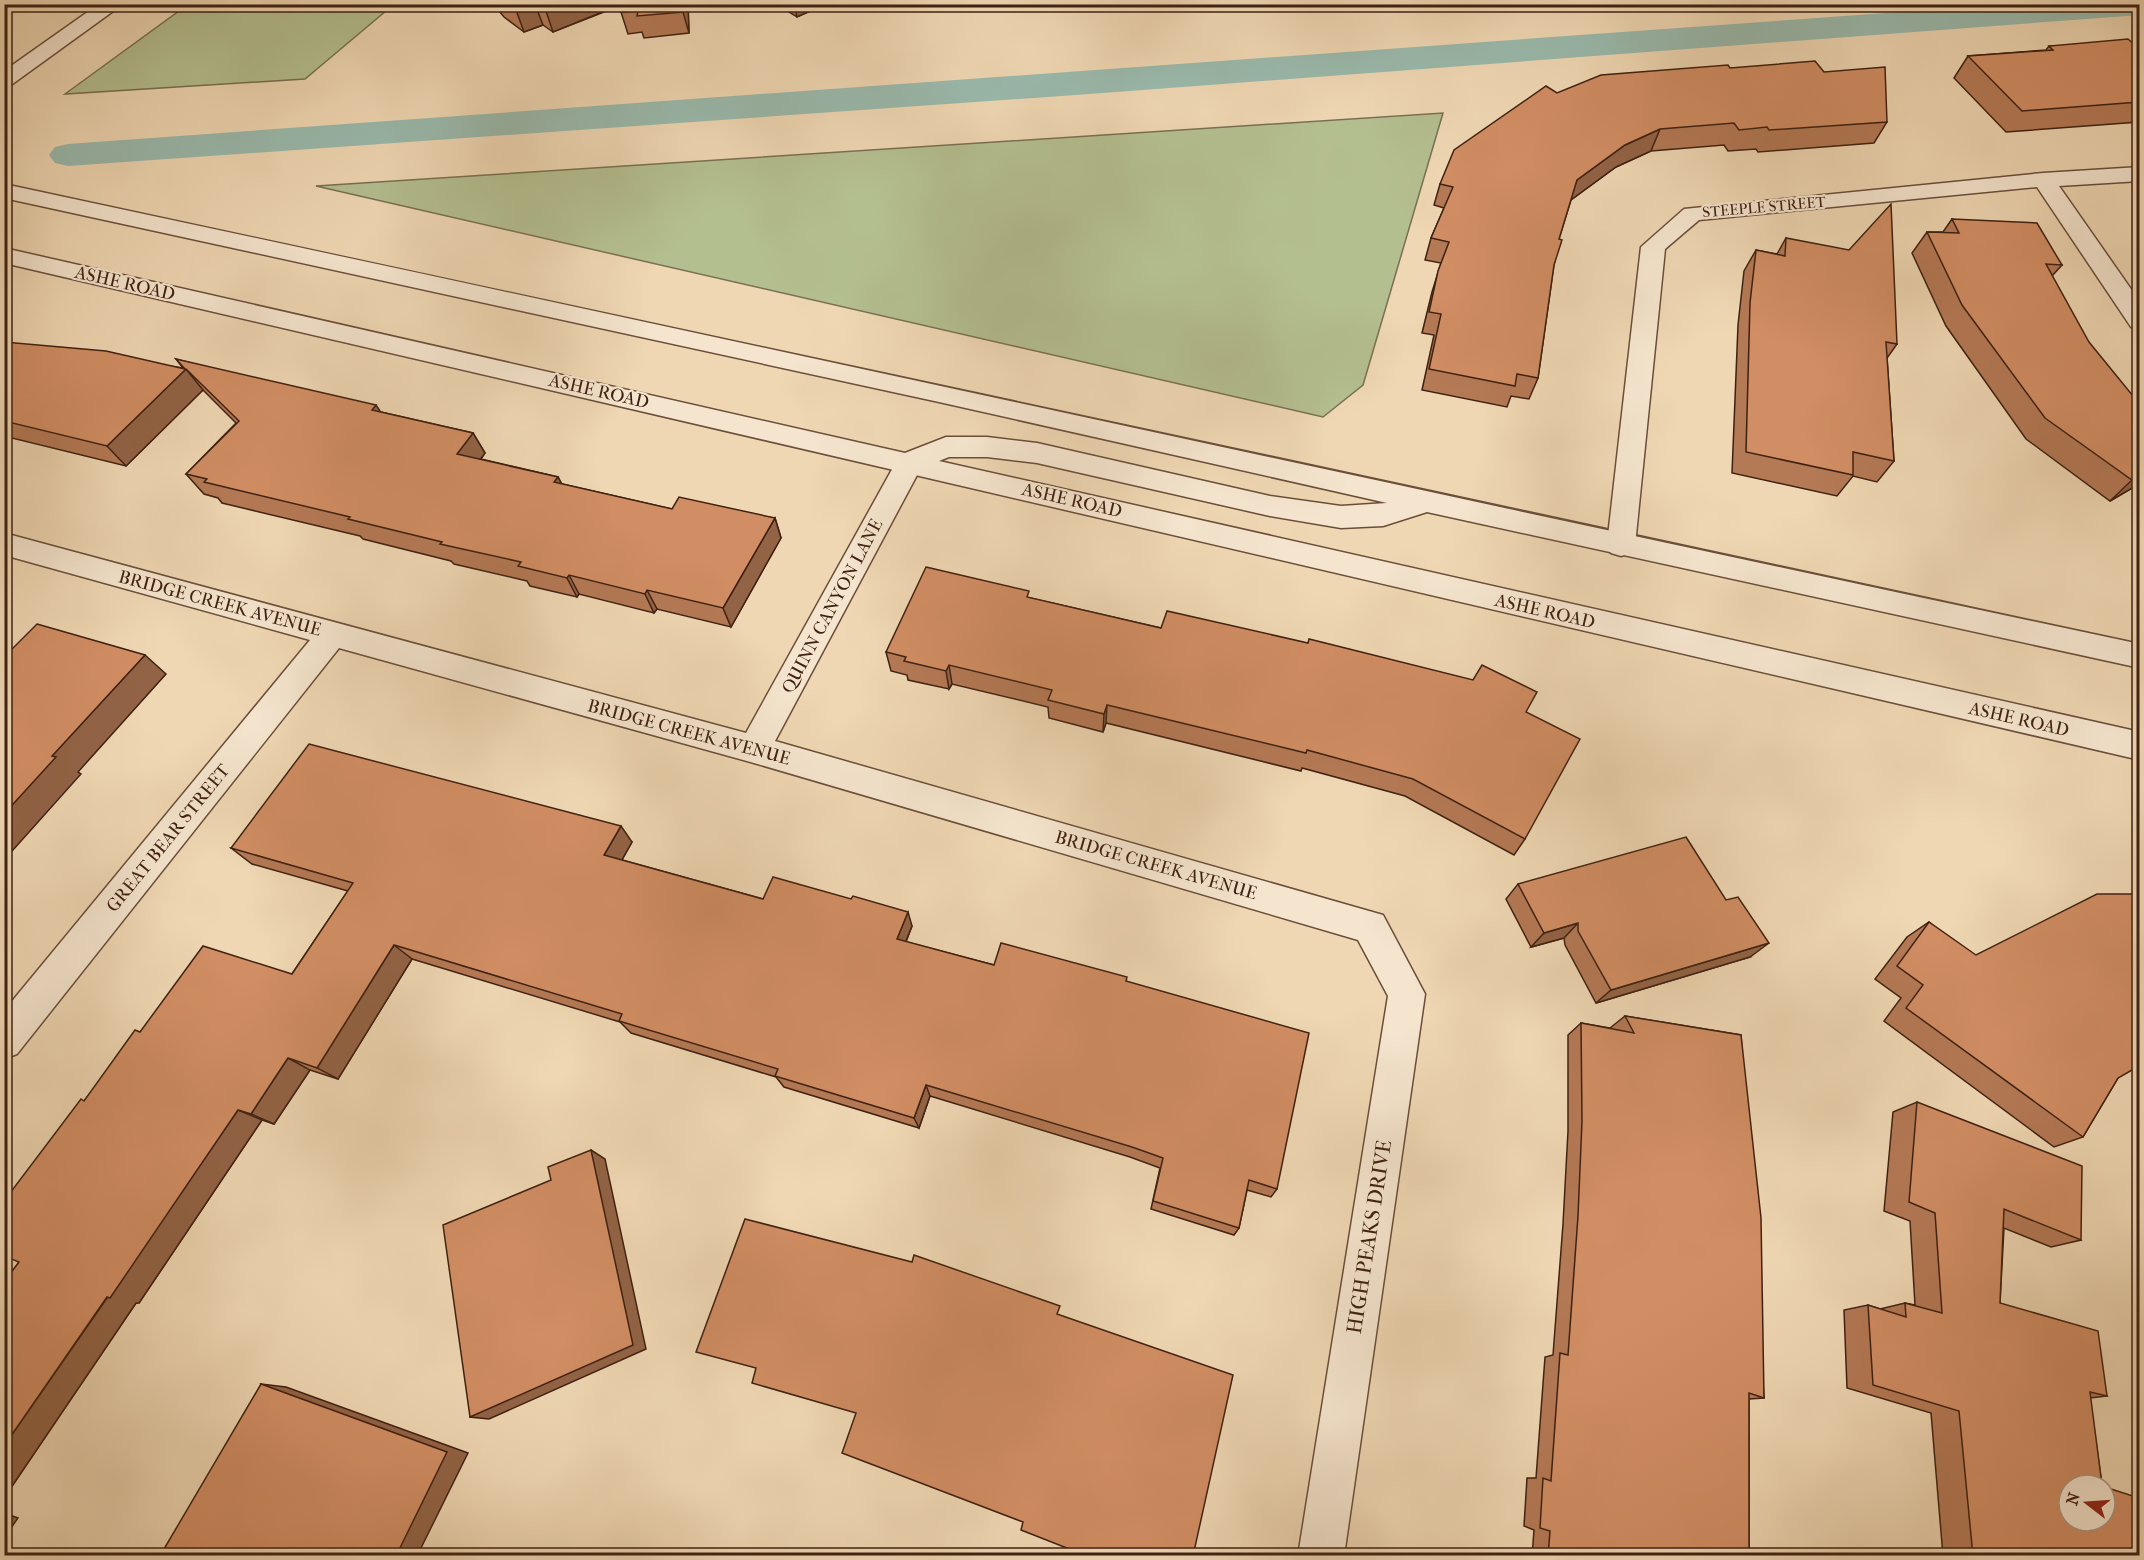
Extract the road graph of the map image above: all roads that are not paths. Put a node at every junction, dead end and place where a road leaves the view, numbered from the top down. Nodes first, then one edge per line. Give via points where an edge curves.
1 (113, 4) edge
2 (4, 81) edge
3 (2139, 174) edge
4 (2043, 180) junction
5 (4, 191) edge
6 (4, 255) edge
7 (2139, 321) edge
8 (910, 462) junction
9 (1428, 502) junction
10 (4, 544) edge
11 (1622, 545) junction
12 (332, 634) junction
13 (2139, 656) edge
14 (2139, 746) edge
15 (754, 749) junction
16 (1370, 927) joint
17 (4, 1041) edge
18 (1321, 1556) edge

1 - 2 street
3 - 4 street, STEEPLE STREET
4 - 7 street
4 - 11 street, STEEPLE STREET via 1692,214 1653,247
5 - 9 street
6 - 8 street, ASHE ROAD
8 - 9 street via 946,447 1037,453 1270,506 1341,517 1383,515
8 - 14 street, ASHE ROAD
8 - 15 street, QUINN CANYON LANE
9 - 11 street
10 - 12 street, BRIDGE CREEK AVENUE
11 - 13 street
12 - 15 street, BRIDGE CREEK AVENUE
12 - 17 street, GREAT BEAR STREET
15 - 16 street, BRIDGE CREEK AVENUE
16 - 18 street, HIGH PEAKS DRIVE via 1407,994

